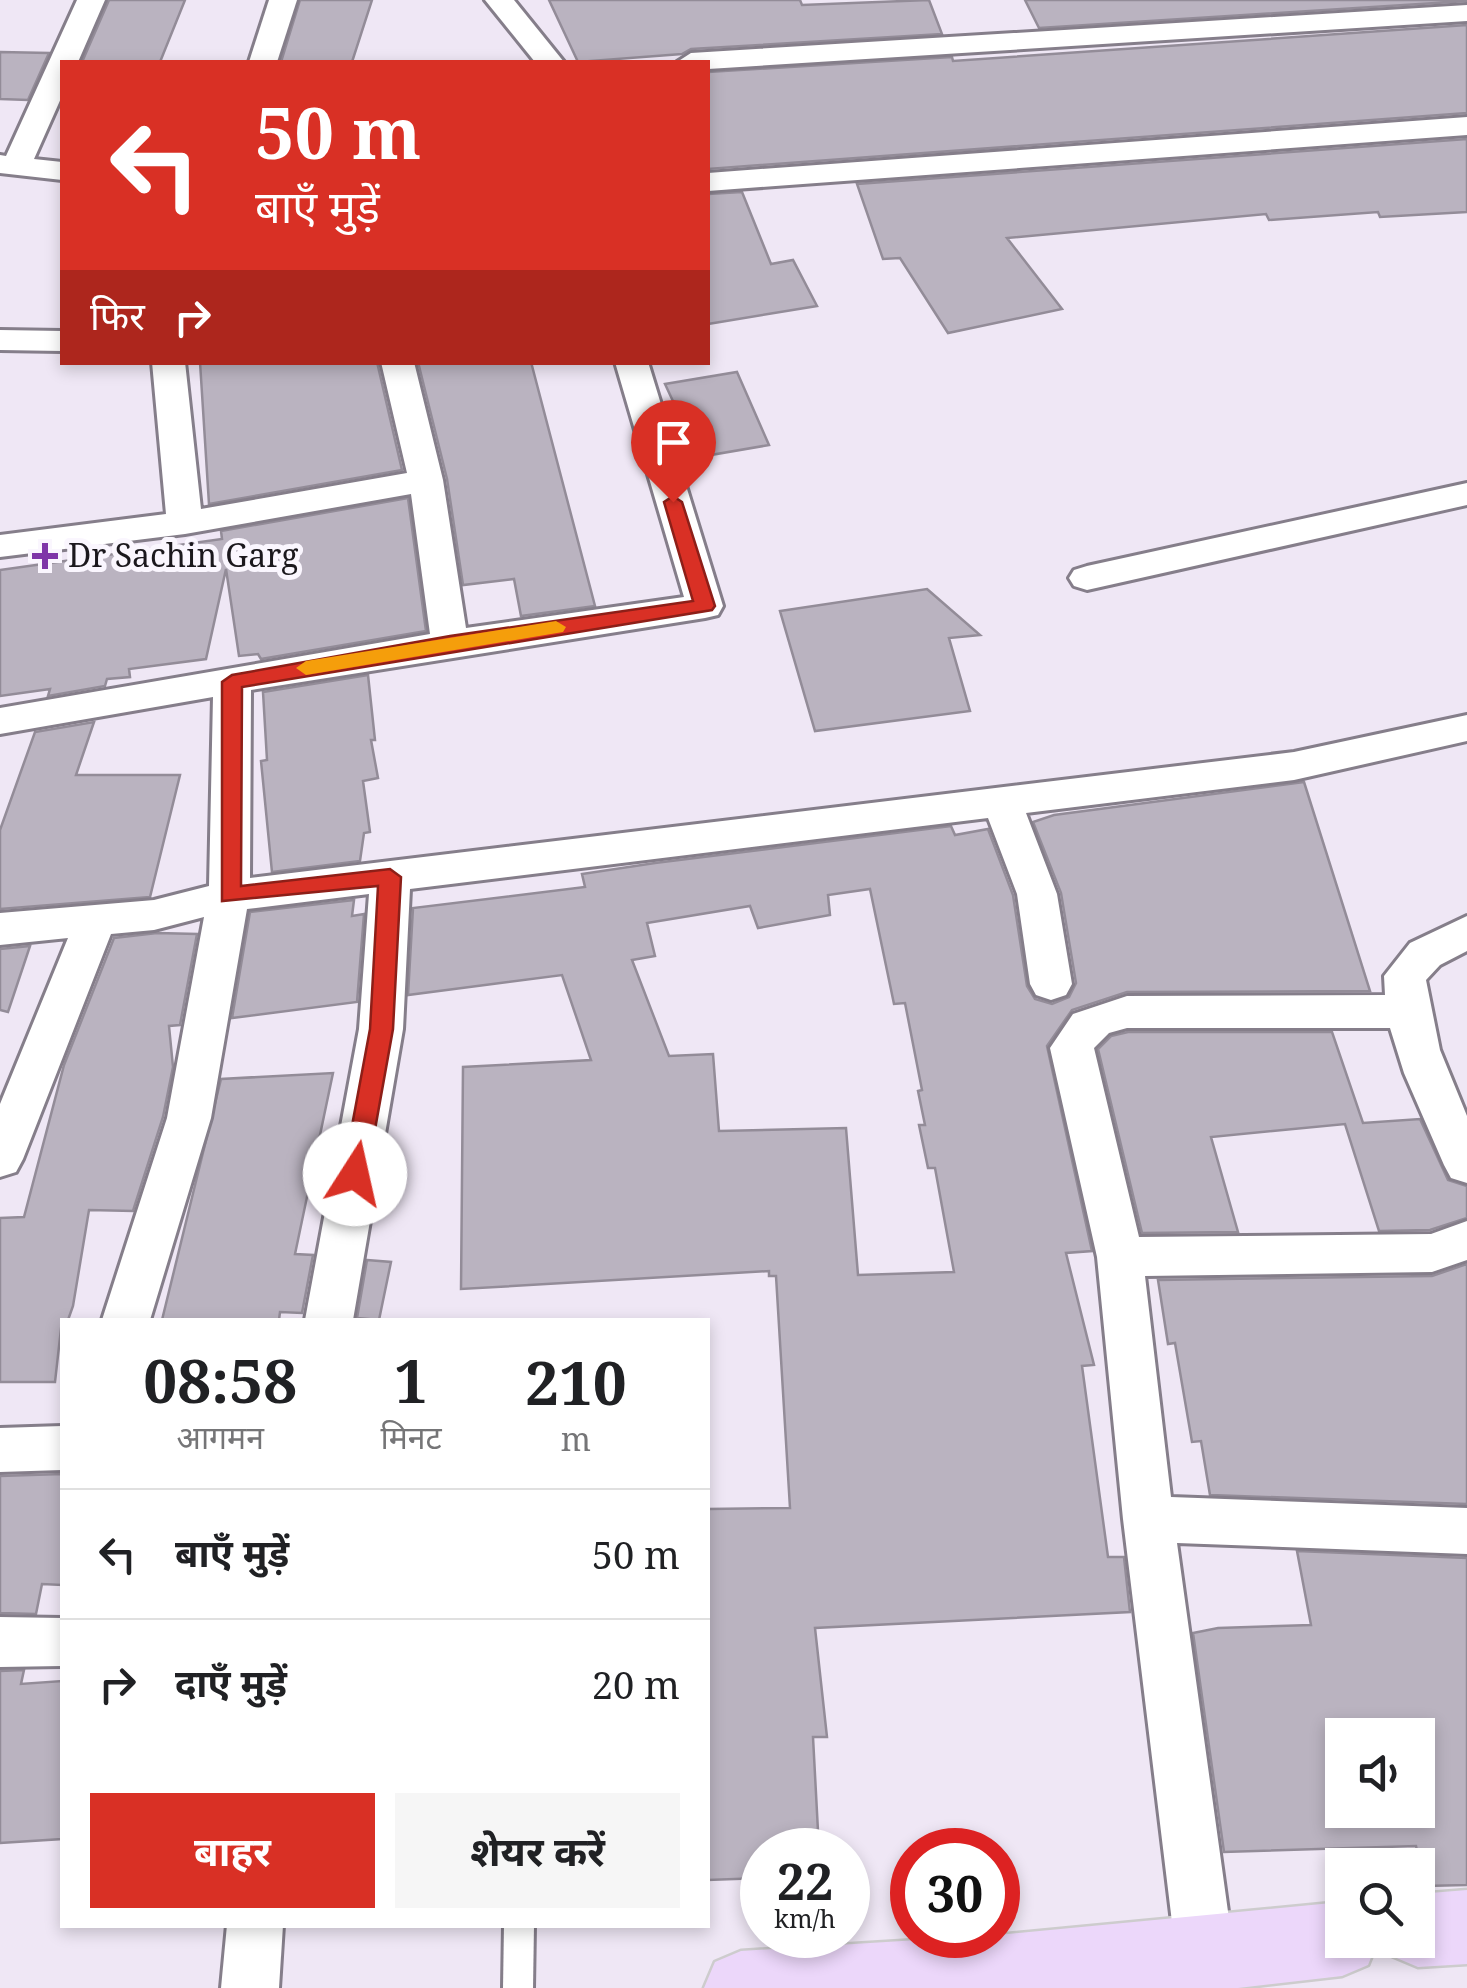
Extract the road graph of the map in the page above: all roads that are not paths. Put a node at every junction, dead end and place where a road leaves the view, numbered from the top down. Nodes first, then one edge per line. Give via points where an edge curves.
1 (91, 0) edge
2 (284, 0) edge
3 (498, 0) edge
4 (1467, 13) edge
5 (65, 60) edge
6 (264, 60) edge
7 (548, 60) edge
8 (710, 61) edge
9 (60, 70) edge
10 (1467, 126) edge
11 (8, 165) edge
12 (60, 171) edge
13 (710, 182) edge
14 (0, 340) edge
15 (60, 341) edge
16 (168, 365) edge
17 (398, 365) edge
18 (632, 365) edge
19 (426, 480) junction
20 (1467, 494) edge
21 (185, 523) junction
22 (0, 546) edge
23 (1087, 578) dead end
24 (450, 643) junction
25 (232, 682) junction
26 (0, 721) edge
27 (1467, 728) edge
28 (1001, 800) junction
29 (390, 877) junction
30 (230, 896) junction
31 (96, 920) junction
32 (0, 929) edge
33 (1467, 932) edge
34 (1051, 984) dead end
35 (1406, 1011) junction
36 (0, 1159) edge
37 (1467, 1165) edge
38 (1467, 1240) edge
39 (1120, 1257) junction
40 (127, 1318) edge
41 (329, 1318) edge
42 (60, 1448) edge
43 (0, 1450) edge
44 (1148, 1519) junction
45 (1467, 1532) edge
46 (0, 1642) edge
47 (60, 1642) edge
48 (1467, 1927) edge
49 (256, 1928) edge
50 (519, 1928) edge
51 (1435, 1929) edge
52 (1325, 1941) edge
53 (1206, 1955) junction
54 (250, 1988) edge
55 (518, 1988) edge
56 (741, 1988) edge

1 - 5 street
2 - 6 street
3 - 7 street
4 - 8 street
9 - 11 street
10 - 13 street
11 - 12 street
14 - 15 street
16 - 21 street
17 - 19 street
18 - 24 street via 705,606
19 - 21 street
19 - 24 street
20 - 23 street
21 - 22 street
24 - 25 street
25 - 26 street
25 - 30 street
27 - 28 street via 1294,766
28 - 29 street
28 - 34 street via 1036,894
29 - 30 street
29 - 41 street via 381,1029
30 - 31 street via 154,915
30 - 40 street via 189,1118
31 - 32 street
31 - 36 street
33 - 35 street via 1425,954 1406,976
35 - 37 street
35 - 39 street via 1128,1012 1095,1018 1081,1029 1072,1048
38 - 39 street via 1432,1253
39 - 44 street
42 - 43 street
44 - 45 street
44 - 53 street
46 - 47 street
48 - 51 main road
49 - 54 street
50 - 55 lane
52 - 53 main road
53 - 56 main road

